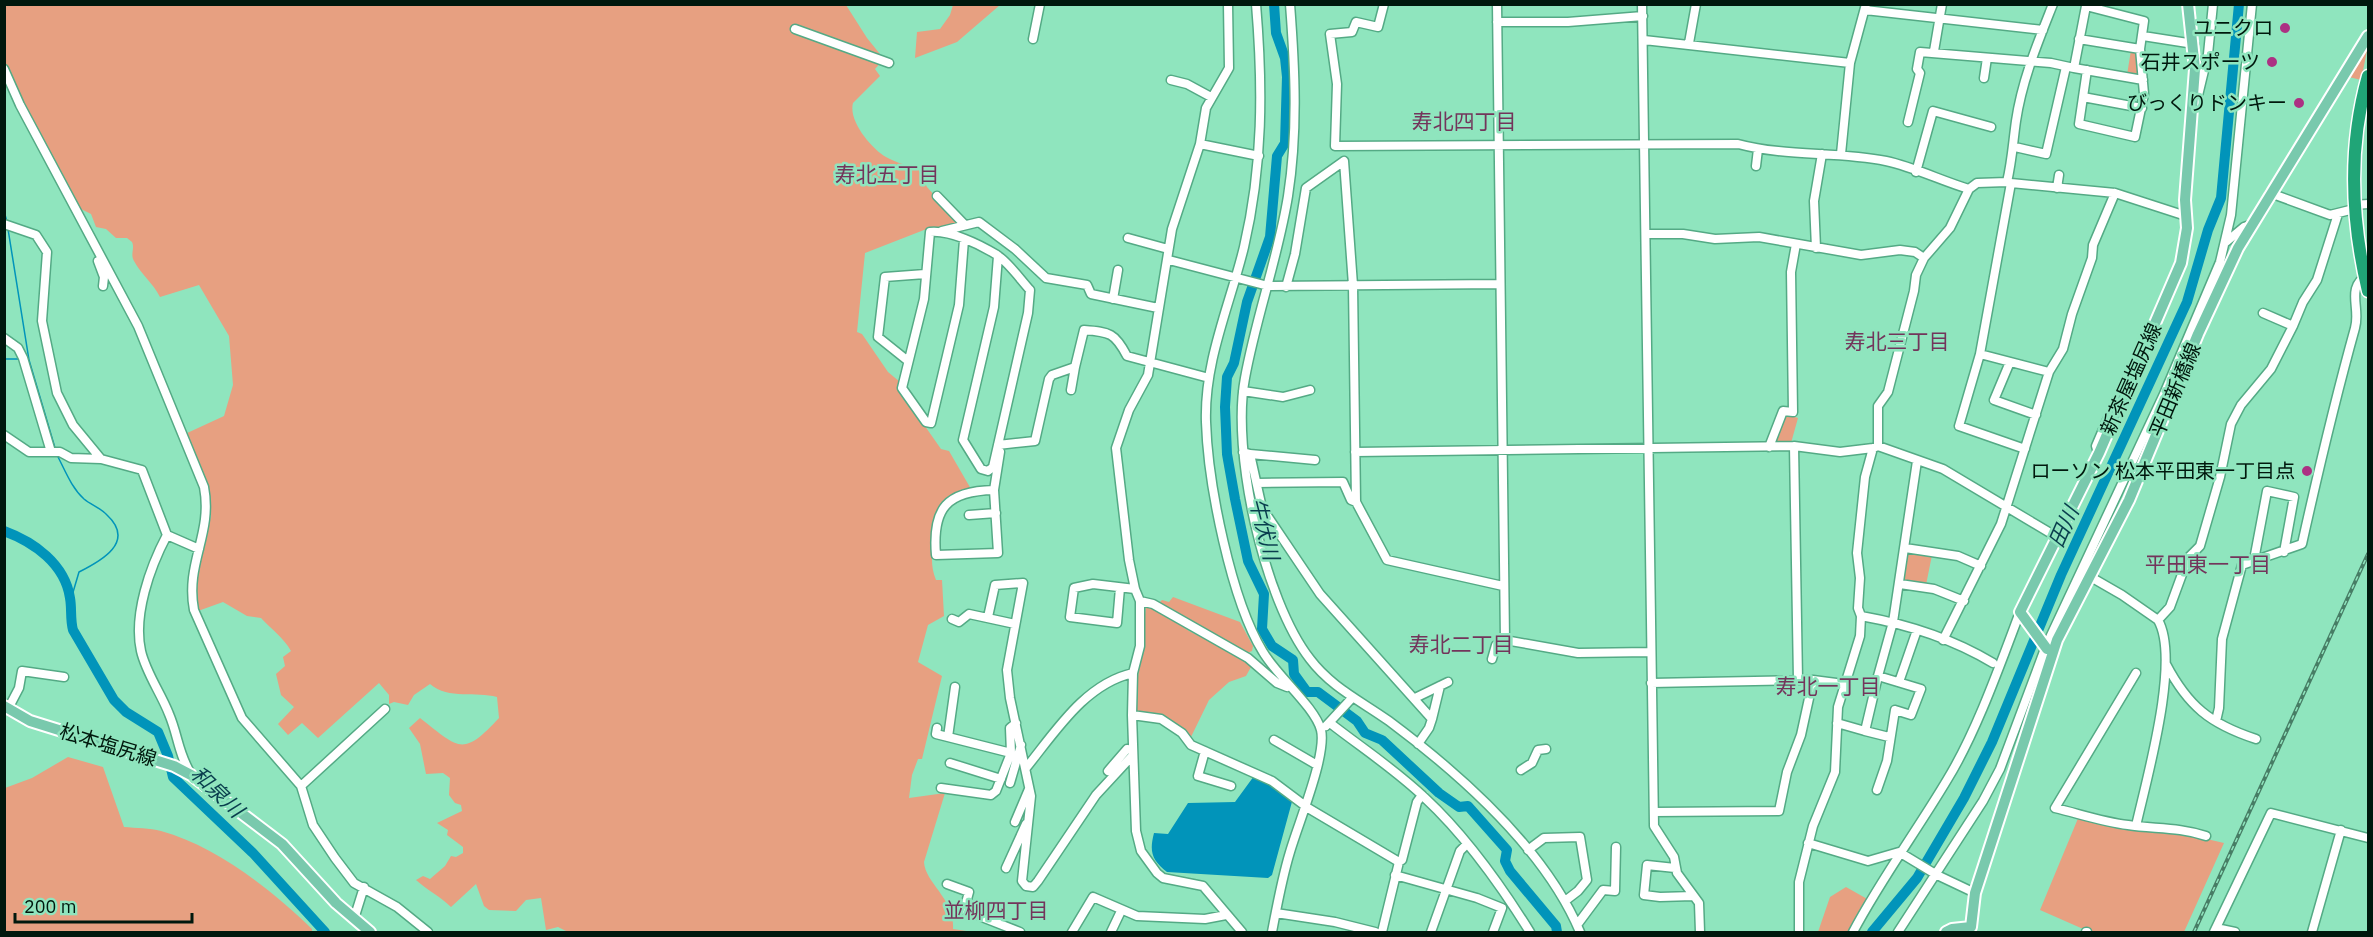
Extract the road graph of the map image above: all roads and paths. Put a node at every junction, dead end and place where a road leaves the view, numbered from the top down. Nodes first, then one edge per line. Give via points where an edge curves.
1 (1040, 4) edge
2 (1228, 4) edge
3 (1256, 4) edge
4 (1290, 4) edge
5 (1384, 4) edge
6 (1497, 4) edge
7 (1642, 4) edge
8 (1696, 4) edge
9 (1942, 4) edge
10 (2053, 4) edge
11 (2188, 4) edge
12 (2213, 4) edge
13 (2252, 4) edge
14 (1866, 8) edge
15 (2105, 8) edge
16 (1643, 16) junction
17 (1940, 18) junction
18 (1497, 22) junction
19 (795, 29) dead end
20 (2043, 30) junction
21 (2143, 36) junction
22 (2368, 36) edge
23 (1034, 39) dead end
24 (2079, 39) junction
25 (1644, 40) junction
26 (1689, 43) junction
27 (2194, 44) junction
28 (2140, 49) junction
29 (1934, 51) junction
30 (1987, 58) junction
31 (890, 63) dead end
32 (1850, 63) junction
33 (2030, 63) junction
34 (2070, 68) junction
35 (4, 69) edge
36 (2087, 70) junction
37 (2368, 76) edge
38 (1984, 78) dead end
39 (1171, 80) dead end
40 (2143, 80) junction
41 (1211, 97) junction
42 (2083, 97) junction
43 (2142, 108) junction
44 (2191, 112) junction
45 (1908, 123) dead end
46 (1991, 127) dead end
47 (1200, 144) junction
48 (1645, 146) junction
49 (1499, 147) junction
50 (2015, 147) junction
51 (1758, 149) junction
52 (1822, 154) junction
53 (1841, 154) junction
54 (1259, 156) junction
55 (1756, 166) dead end
56 (1916, 172) junction
57 (2059, 175) dead end
58 (2009, 182) junction
59 (2057, 188) junction
60 (1969, 189) junction
61 (2115, 193) junction
62 (2270, 193) junction
63 (937, 196) dead end
64 (2368, 204) edge
65 (2354, 207) junction
66 (2338, 214) junction
67 (2186, 216) junction
68 (4, 224) edge
69 (964, 224) junction
70 (2250, 225) junction
71 (942, 231) junction
72 (1646, 234) junction
73 (1128, 238) dead end
74 (964, 240) junction
75 (2226, 242) junction
76 (1796, 244) junction
77 (1816, 248) junction
78 (97, 249) junction
79 (1168, 249) junction
80 (998, 256) junction
81 (1924, 258) junction
82 (1169, 260) junction
83 (1118, 270) dead end
84 (925, 274) junction
85 (2367, 276) edge
86 (1238, 278) junction
87 (1500, 284) junction
88 (1353, 285) junction
89 (103, 286) dead end
90 (1266, 286) junction
91 (1286, 287) junction
92 (2368, 291) edge
93 (1113, 298) junction
94 (1158, 308) junction
95 (2263, 313) dead end
96 (2293, 327) junction
97 (4, 338) edge
98 (1980, 354) junction
99 (908, 361) junction
100 (1153, 361) junction
101 (2010, 362) junction
102 (1075, 367) junction
103 (2049, 372) junction
104 (1209, 378) junction
105 (1071, 390) dead end
106 (1310, 390) dead end
107 (1243, 391) junction
108 (2036, 415) junction
109 (4, 435) edge
110 (999, 445) junction
111 (1794, 446) junction
112 (1769, 447) junction
113 (1875, 447) junction
114 (1648, 448) junction
115 (1502, 449) junction
116 (2025, 449) junction
117 (55, 452) junction
118 (1355, 452) junction
119 (1246, 453) junction
120 (101, 459) junction
121 (1315, 460) dead end
122 (1917, 461) junction
123 (1257, 483) junction
124 (994, 490) junction
125 (1356, 502) junction
126 (2006, 506) junction
127 (996, 513) junction
128 (969, 515) dead end
129 (166, 535) junction
130 (2056, 537) junction
131 (1905, 548) junction
132 (199, 549) junction
133 (2283, 552) junction
134 (2254, 560) junction
135 (1981, 566) junction
136 (2086, 580) junction
137 (1900, 584) junction
138 (1503, 586) junction
139 (1120, 588) junction
140 (1135, 589) junction
141 (1140, 601) junction
142 (1964, 601) junction
143 (2022, 614) junction
144 (1861, 616) junction
145 (988, 617) junction
146 (952, 619) dead end
147 (2158, 620) junction
148 (1893, 622) junction
149 (1015, 624) junction
150 (1917, 630) junction
151 (2013, 631) junction
152 (1505, 640) junction
153 (1943, 640) junction
154 (2046, 646) junction
155 (1262, 651) junction
156 (1650, 652) junction
157 (1248, 658) junction
158 (1492, 659) dead end
159 (1993, 663) junction
160 (2166, 664) junction
161 (1133, 673) junction
162 (2136, 673) dead end
163 (1994, 675) junction
164 (1878, 676) junction
165 (61, 679) dead end
166 (1798, 680) junction
167 (1813, 680) junction
168 (1651, 682) junction
169 (1899, 682) junction
170 (1844, 684) junction
171 (955, 687) dead end
172 (1290, 688) junction
173 (1414, 698) junction
174 (1351, 699) junction
175 (6, 708) edge
176 (385, 709) dead end
177 (1132, 715) junction
178 (1431, 718) junction
179 (1332, 721) junction
180 (2216, 721) junction
181 (1016, 723) junction
182 (1837, 723) junction
183 (937, 728) dead end
184 (1321, 730) junction
185 (1865, 731) junction
186 (948, 737) junction
187 (1888, 737) junction
188 (2256, 739) dead end
189 (1274, 740) dead end
190 (1538, 742) dead end
191 (1418, 744) junction
192 (1021, 745) junction
193 (1546, 749) dead end
194 (1205, 751) junction
195 (1133, 752) junction
196 (1011, 753) junction
197 (2017, 762) junction
198 (950, 763) dead end
199 (1317, 765) junction
200 (1026, 768) junction
201 (1108, 771) dead end
202 (191, 775) junction
203 (1005, 781) junction
204 (301, 786) junction
205 (1231, 786) dead end
206 (941, 788) dead end
207 (1030, 788) junction
208 (1877, 790) dead end
209 (1422, 795) junction
210 (1304, 805) junction
211 (1654, 812) junction
212 (1030, 819) junction
213 (1015, 822) dead end
214 (2136, 826) junction
215 (2341, 830) junction
216 (2206, 836) dead end
217 (2368, 837) edge
218 (1808, 843) junction
219 (1467, 844) junction
220 (1616, 847) dead end
221 (1528, 850) junction
222 (1900, 852) junction
223 (1398, 862) junction
224 (1006, 868) dead end
225 (1675, 868) junction
226 (1934, 872) junction
227 (1395, 875) junction
228 (947, 884) dead end
229 (364, 887) junction
230 (1447, 889) junction
231 (1975, 893) junction
232 (1694, 896) junction
233 (1565, 901) junction
234 (1121, 911) junction
235 (1276, 913) junction
236 (1226, 915) junction
237 (354, 919) junction
238 (1579, 929) edge
239 (1971, 930) edge
240 (2215, 931) edge
241 (370, 933) edge
242 (428, 933) edge
243 (1020, 933) edge
244 (1072, 933) edge
245 (1111, 933) edge
246 (1242, 933) edge
247 (1272, 933) edge
248 (1375, 933) edge
249 (1382, 933) edge
250 (1431, 933) edge
251 (1493, 933) edge
252 (1530, 933) edge
253 (1700, 933) edge
254 (1799, 933) edge
255 (1852, 933) edge
256 (1898, 933) edge
257 (1946, 933) edge
258 (2235, 933) edge
259 (2312, 933) edge

1 - 23 street
2 - 41 street via 1229,68
3 - 54 street via 1261,72
4 - 90 street via 1294,143 1287,200
5 - 49 street via 1378,27 1356,22 1352,32 1330,34 1336,84 1335,147
6 - 18 street
7 - 16 street
8 - 26 street
9 - 17 street
10 - 20 street
11 - 27 main road, 新茶屋塩尻線
12 - 44 street via 2208,54 2198,100
13 - 75 street
14 - 17 street
14 - 32 street
15 - 21 street via 2144,21
15 - 24 street via 2086,6
16 - 18 street
16 - 25 street
17 - 20 street
17 - 29 street
18 - 49 street
19 - 31 street
20 - 33 street
21 - 27 street
21 - 28 street
22 - 62 main road, 平田新橋線
24 - 28 street
24 - 34 street
25 - 26 street
25 - 48 street
26 - 32 street
27 - 44 main road, 新茶屋塩尻線
28 - 40 street
29 - 30 street
29 - 45 street via 1918,54 1920,73
30 - 33 street
30 - 38 street
32 - 53 street
33 - 34 street
33 - 50 street via 2016,122
34 - 36 street
34 - 50 street via 2046,154
35 - 78 street
36 - 40 street
36 - 42 street
37 - 65 highway via 2355,151
39 - 41 street
40 - 43 street
41 - 47 street
42 - 43 street
42 - 43 street via 2079,124 2135,137
44 - 67 main road, 新茶屋塩尻線
46 - 56 street via 1933,111
47 - 54 street
47 - 79 street
48 - 49 street
48 - 51 street via 1738,144
48 - 72 street
49 - 87 street
50 - 58 street
51 - 52 street
51 - 55 street
52 - 53 street
52 - 77 street via 1814,201
53 - 56 street via 1888,162
54 - 86 street
56 - 60 street
57 - 59 street
58 - 59 street
58 - 60 street via 1977,183
58 - 98 street
59 - 61 street
60 - 81 street via 1950,228
61 - 67 street
61 - 103 street via 2093,245 2063,349
62 - 66 street via 2330,215
62 - 70 main road, 平田新橋線
63 - 69 street
64 - 65 street
65 - 66 street
65 - 85 highway
66 - 96 street via 2317,280
67 - 130 main road, 新茶屋塩尻線 via 2181,263 2135,373
68 - 120 street via 36,235 47,252 42,321 57,393 73,425
69 - 71 street
69 - 93 street via 979,222 1046,278 1088,285 1091,294
70 - 75 street
70 - 136 main road, 平田新橋線 via 2198,334 2129,500
71 - 74 street
71 - 84 street via 930,232
72 - 76 street via 1715,239 1759,237
72 - 114 street
73 - 79 street
74 - 80 street
74 - 99 street via 959,305 931,423 926,422 902,388
75 - 154 street via 2164,394
76 - 77 street
76 - 112 street via 1791,272 1792,412 1783,411
77 - 81 street via 1861,255 1900,250
78 - 89 street
78 - 132 street via 138,326 204,487 207,506
79 - 82 street
80 - 110 street via 1030,290
80 - 110 street via 994,307 963,440 981,469 988,471 993,467
81 - 113 street via 1916,275 1888,392 1878,406
82 - 86 street
82 - 94 street
83 - 93 street
84 - 99 street via 924,299
84 - 99 street via 885,277 878,337
85 - 92 highway
85 - 133 street via 2354,291 2356,325 2301,544
86 - 90 street
86 - 104 street
87 - 88 street
87 - 115 street
88 - 91 street
88 - 91 street via 1344,161 1306,188
88 - 118 street
90 - 91 street
90 - 107 street
93 - 94 street
94 - 100 street
95 - 96 street
96 - 147 street via 2271,369 2241,405 2231,424 2200,546 2188,558 2170,607
97 - 117 street via 18,348 23,358
98 - 101 street
98 - 116 street via 1959,426
100 - 102 street via 1128,356 1119,339 1107,332 1084,330
100 - 104 street
100 - 140 street via 1121,428 1116,448
101 - 103 street
101 - 108 street via 1994,400
102 - 105 street
102 - 110 street via 1049,379 1035,441
103 - 108 street
104 - 155 street via 1206,418 1212,479 1237,593
106 - 107 street via 1283,397
107 - 119 street
108 - 116 street
109 - 117 street via 29,452
110 - 124 street
111 - 112 street
111 - 113 street via 1840,452
111 - 166 street
112 - 114 street
113 - 122 street
113 - 144 street via 1865,477 1857,553
114 - 115 street
114 - 156 street
115 - 118 street
115 - 138 street
116 - 126 street
117 - 120 street via 71,458
118 - 125 street
119 - 121 street
119 - 123 street
119 - 174 street via 1268,573 1285,619 1309,658
120 - 129 street via 142,470
122 - 126 street via 1944,470
122 - 131 street
123 - 125 street via 1343,482 1351,500
123 - 173 street via 1262,508 1320,594
124 - 127 street
124 - 127 street via 970,490 944,507 936,528 936,555 998,553
125 - 138 street via 1387,560
126 - 130 street
126 - 135 street
127 - 128 street
129 - 132 street
129 - 202 street via 148,586 139,636 141,652 172,721 180,757
130 - 143 main road, 新茶屋塩尻線
131 - 135 street via 1958,556
131 - 137 street
132 - 204 street via 190,584 196,616 242,718
133 - 134 street
133 - 134 street via 2294,497 2267,491
134 - 180 street via 2242,565 2222,639
135 - 142 street
136 - 147 street via 2122,595
136 - 154 main road
136 - 197 main road, 平田新橋線 via 2057,640
137 - 142 street via 1934,589
137 - 148 street
138 - 152 street
139 - 139 street via 1093,584 1074,588 1070,617 1117,623
139 - 140 street
140 - 141 street
141 - 157 street via 1153,604
141 - 161 street via 1140,646
142 - 153 street
143 - 151 street
143 - 154 main road
144 - 148 street
144 - 170 street via 1858,648
145 - 146 street via 969,614 959,622
145 - 149 street
145 - 149 street via 995,585 1023,583
147 - 160 street
148 - 150 street
148 - 164 street
149 - 181 street via 1006,670
150 - 153 street
150 - 169 street
151 - 159 street
151 - 163 street
152 - 156 street via 1578,653
152 - 158 street via 1496,645
153 - 159 street via 1968,648
154 - 197 main road via 2019,734
154 - 226 street via 2000,769
155 - 157 street
155 - 172 street
156 - 168 street
157 - 172 street via 1277,683
159 - 163 street
160 - 180 street via 2190,703
160 - 214 street via 2163,702
161 - 177 street
161 - 200 street via 1115,677 1080,704
162 - 214 street via 2055,808
163 - 222 street via 1948,779
164 - 169 street
164 - 185 street
165 - 175 street via 22,671 19,688
166 - 167 street
166 - 168 street
167 - 170 street
167 - 211 street via 1779,811
168 - 211 street
169 - 187 street via 1921,688 1911,715 1894,710
170 - 182 street
171 - 186 street
172 - 184 street via 1316,717
173 - 178 street
173 - 178 street via 1444,684
174 - 179 street
174 - 191 street
175 - 202 main road, 松本塩尻線 via 30,721 169,764
176 - 204 street
177 - 194 street via 1161,719 1182,733 1191,745
177 - 195 street
178 - 191 street
179 - 184 street
179 - 209 street
180 - 188 street
181 - 192 street
181 - 196 street via 1010,728
182 - 185 street
182 - 218 street via 1835,772
183 - 186 street via 936,734
184 - 199 street
185 - 187 street
186 - 196 street
187 - 208 street via 1887,761
189 - 199 street
190 - 193 street via 1522,768 1532,763 1538,750
191 - 221 street via 1507,825
192 - 200 street
192 - 203 street
194 - 205 street via 1198,776
194 - 210 street via 1272,781
195 - 201 street via 1127,749
195 - 212 street via 1096,795 1033,887 1022,881
195 - 236 street via 1136,831 1141,851 1163,878 1203,886
196 - 203 street
197 - 231 main road
198 - 203 street
199 - 210 street
200 - 207 street
202 - 237 main road, 松本塩尻線 via 282,844
203 - 206 street via 991,795
204 - 229 street via 319,836 354,883
207 - 212 street
207 - 213 street
209 - 219 street
209 - 223 street via 1402,860
210 - 223 street
210 - 235 street
211 - 225 street via 1654,826 1674,856
212 - 224 street
214 - 216 street via 2168,827
215 - 217 street
215 - 240 street via 2271,813
215 - 259 street
218 - 222 street via 1868,861
218 - 254 street via 1798,886
219 - 230 street via 1460,851
219 - 252 street
220 - 238 street via 1616,891 1604,890
221 - 233 street
221 - 233 street via 1544,838 1580,837 1587,880
222 - 226 street
222 - 255 street
223 - 227 street
225 - 232 street
225 - 232 street via 1647,865 1644,895
226 - 231 street
226 - 256 street
227 - 230 street
227 - 249 street
228 - 243 street via 969,892 964,910
229 - 237 street
229 - 242 street via 397,907
230 - 250 street
230 - 251 street via 1502,908
231 - 239 main road
232 - 253 street via 1700,907
233 - 238 street
234 - 236 street via 1165,918 1217,919
234 - 244 street via 1093,897
234 - 245 street
235 - 247 street
235 - 248 street
236 - 246 street
237 - 241 main road, 松本塩尻線
239 - 257 main road via 1952,929
240 - 258 street

